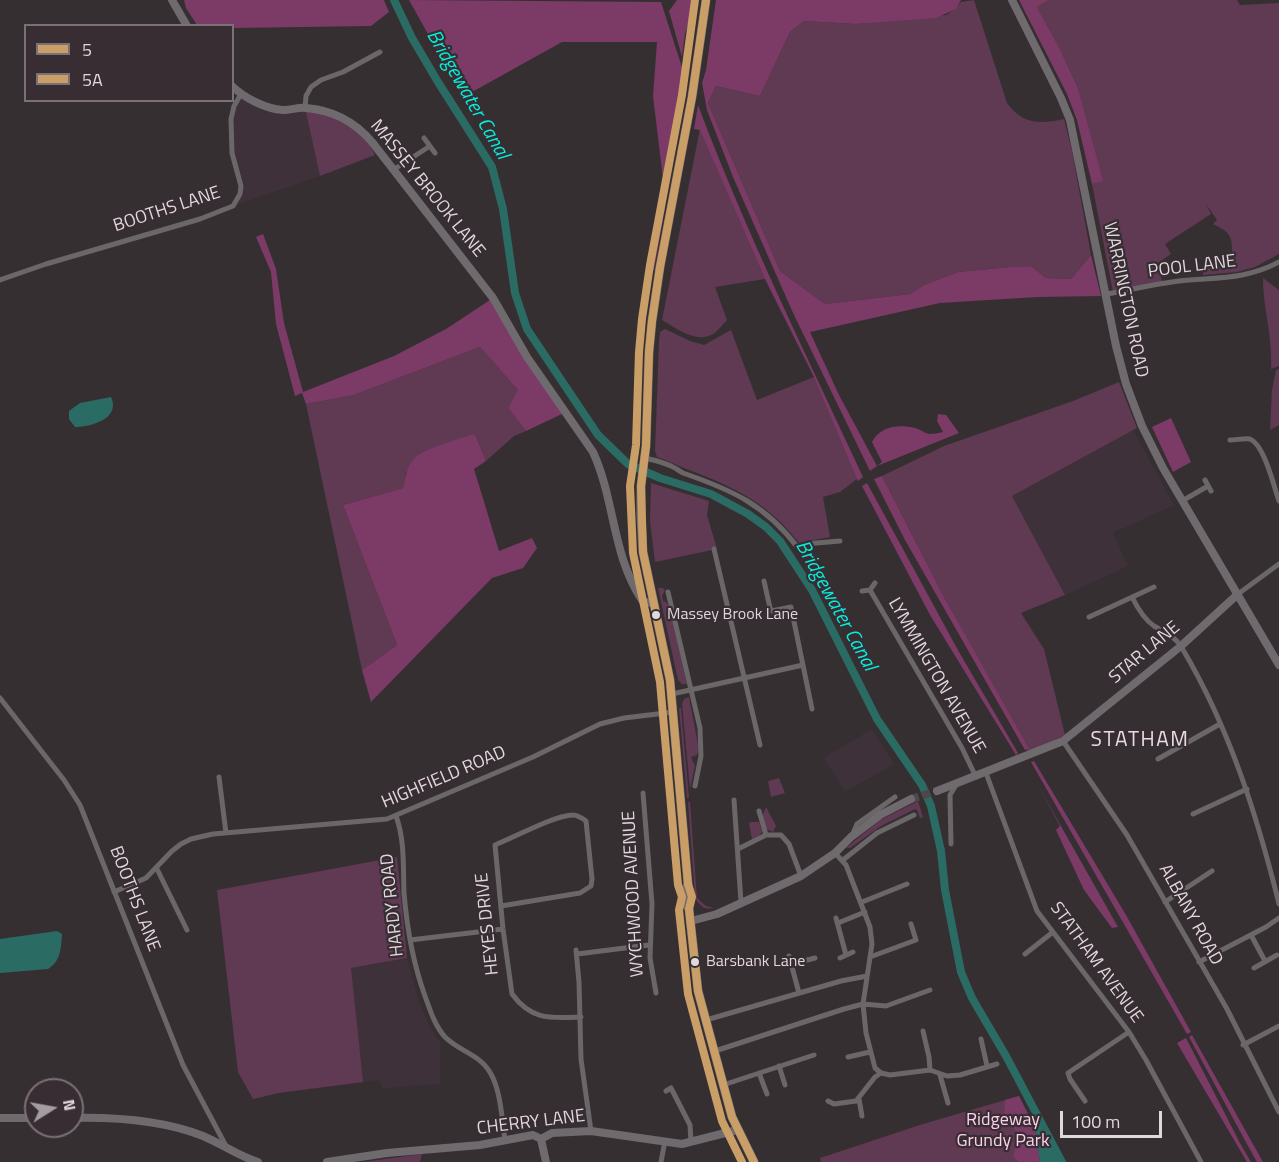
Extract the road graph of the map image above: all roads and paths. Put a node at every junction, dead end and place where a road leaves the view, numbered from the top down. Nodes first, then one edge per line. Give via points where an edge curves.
1 (172, 0) edge
2 (706, 0) edge
3 (1012, 0) edge
4 (185, 24) edge
5 (380, 52) dead end
6 (234, 88) edge
7 (241, 94) junction
8 (305, 108) junction
9 (424, 138) dead end
10 (430, 146) junction
11 (435, 153) dead end
12 (393, 170) junction
13 (1279, 262) edge
14 (0, 280) edge
15 (1106, 294) junction
16 (1230, 440) dead end
17 (644, 460) junction
18 (1205, 480) dead end
19 (1182, 501) junction
20 (1279, 501) edge
21 (840, 541) dead end
22 (714, 549) dead end
23 (1277, 568) edge
24 (764, 581) dead end
25 (875, 583) dead end
26 (1154, 587) dead end
27 (870, 590) junction
28 (862, 591) dead end
29 (668, 592) dead end
30 (1238, 594) junction
31 (1132, 597) junction
32 (652, 603) junction
33 (1105, 609) junction
34 (1089, 616) dead end
35 (1108, 617) dead end
36 (1180, 646) junction
37 (802, 665) junction
38 (1279, 665) edge
39 (745, 677) junction
40 (691, 690) junction
41 (672, 694) junction
42 (0, 698) edge
43 (812, 709) dead end
44 (674, 712) junction
45 (1220, 724) junction
46 (1063, 741) junction
47 (760, 745) dead end
48 (1158, 759) dead end
49 (986, 773) junction
50 (219, 777) dead end
51 (976, 777) junction
52 (956, 785) junction
53 (695, 786) dead end
54 (1246, 789) junction
55 (937, 792) tunnel mouth
56 (643, 793) dead end
57 (895, 797) dead end
58 (911, 799) tunnel mouth
59 (734, 800) dead end
60 (759, 811) dead end
61 (1193, 814) dead end
62 (914, 815) dead end
63 (396, 816) junction
64 (226, 833) junction
65 (766, 835) junction
66 (851, 837) junction
67 (951, 844) dead end
68 (738, 849) junction
69 (835, 853) junction
70 (843, 860) junction
71 (157, 869) junction
72 (1212, 871) dead end
73 (801, 876) junction
74 (907, 884) dead end
75 (114, 892) junction
76 (741, 902) junction
77 (862, 902) junction
78 (1165, 902) junction
79 (1279, 904) edge
80 (501, 906) junction
81 (865, 912) junction
82 (1279, 918) edge
83 (691, 921) junction
84 (911, 924) dead end
85 (503, 929) junction
86 (187, 930) dead end
87 (1053, 932) junction
88 (1251, 934) junction
89 (410, 940) junction
90 (650, 945) junction
91 (853, 952) dead end
92 (1025, 954) dead end
93 (846, 955) junction
94 (1277, 955) dead end
95 (789, 956) dead end
96 (870, 957) junction
97 (815, 958) dead end
98 (840, 958) dead end
99 (1265, 961) junction
100 (1199, 962) junction
101 (792, 964) junction
102 (1254, 968) dead end
103 (867, 976) junction
104 (930, 990) dead end
105 (656, 993) dead end
106 (799, 993) junction
107 (863, 1004) junction
108 (581, 1017) junction
109 (706, 1020) junction
110 (1279, 1026) edge
111 (923, 1031) dead end
112 (1128, 1032) junction
113 (981, 1039) dead end
114 (1243, 1045) junction
115 (715, 1051) junction
116 (870, 1052) junction
117 (814, 1055) dead end
118 (848, 1057) dead end
119 (997, 1064) dead end
120 (779, 1066) junction
121 (987, 1066) junction
122 (930, 1070) junction
123 (759, 1073) junction
124 (881, 1073) junction
125 (940, 1075) junction
126 (723, 1085) junction
127 (785, 1085) dead end
128 (666, 1091) dead end
129 (767, 1094) dead end
130 (1279, 1094) edge
131 (1271, 1097) junction
132 (859, 1099) junction
133 (828, 1101) dead end
134 (1085, 1101) dead end
135 (948, 1103) dead end
136 (1279, 1112) edge
137 (862, 1116) dead end
138 (0, 1118) edge
139 (24, 1118) edge
140 (84, 1118) edge
141 (214, 1125) junction
142 (737, 1130) junction
143 (591, 1131) junction
144 (204, 1137) junction
145 (540, 1139) junction
146 (505, 1141) junction
147 (665, 1141) junction
148 (692, 1143) junction
149 (228, 1149) junction
150 (343, 1161) edge
151 (258, 1162) edge
152 (327, 1162) edge
153 (546, 1162) edge
154 (661, 1162) edge
155 (754, 1162) edge
156 (1201, 1162) edge

1 - 4 street
2 - 17 main road via 654,310
3 - 15 street, WARRINGTON ROAD via 1070,120
5 - 8 street via 311,87
6 - 7 street, MASSEY BROOK LANE
7 - 8 street, MASSEY BROOK LANE via 280,110
7 - 14 street, BOOTHS LANE via 231,119 232,153 241,186 232,206
8 - 12 street, MASSEY BROOK LANE via 348,120 362,130
9 - 10 street
10 - 11 street
10 - 12 street
12 - 32 street, MASSEY BROOK LANE via 493,298 527,357 592,453 603,478 628,576 644,603
13 - 15 street, POOL LANE via 1242,276 1170,282
15 - 19 street, WARRINGTON ROAD via 1126,384 1154,451
16 - 20 street via 1256,443
17 - 21 street via 671,465 740,496 774,520 798,548
17 - 32 main road via 642,534
18 - 19 street via 1210,489
19 - 30 street, WARRINGTON ROAD
22 - 39 street
23 - 30 street, STAR LANE
24 - 37 street via 772,611 791,607
25 - 27 street, LYMMINGTON AVENUE
26 - 31 street
27 - 28 street, LYMMINGTON AVENUE
27 - 51 street, LYMMINGTON AVENUE
29 - 40 street
30 - 36 street, STAR LANE
30 - 38 street, WARRINGTON ROAD
31 - 33 street
31 - 36 street via 1149,621 1170,634
32 - 41 main road via 667,657
33 - 34 street
33 - 35 street
36 - 45 street
36 - 46 street, STAR LANE
37 - 39 street
37 - 43 street
39 - 40 street
39 - 47 street
40 - 41 street
40 - 53 street via 702,744
41 - 44 main road
42 - 75 street, BOOTHS LANE via 80,805
44 - 63 street, HIGHFIELD ROAD via 600,724
44 - 83 main road
45 - 48 street
45 - 54 street
46 - 49 street, STAR LANE
46 - 78 street, ALBANY ROAD via 1127,834
49 - 51 street
49 - 87 street, STATHAM AVENUE via 1037,911
50 - 64 street
51 - 52 street
52 - 55 street
52 - 67 street via 950,795
54 - 61 street
54 - 79 street
56 - 90 street, WYCHWOOD AVENUE via 652,904
57 - 66 street via 857,824
58 - 66 street via 880,815
59 - 68 street
60 - 65 street
62 - 70 street via 877,833
63 - 64 street, HIGHFIELD ROAD via 377,821
63 - 89 street, HARDY ROAD
64 - 71 street, HIGHFIELD ROAD via 191,839 172,851
65 - 68 street
65 - 73 street via 786,839
66 - 69 street
68 - 76 street
69 - 70 street
69 - 73 street
70 - 77 street
71 - 75 street, HIGHFIELD ROAD via 140,882
71 - 86 street
72 - 78 street
73 - 76 street
74 - 77 street
75 - 141 street, BOOTHS LANE via 183,1065
76 - 83 street
77 - 81 street
78 - 100 street, ALBANY ROAD
80 - 80 street, HEYES DRIVE via 495,845 555,819 571,815 586,821 591,886 580,893
80 - 85 street, HEYES DRIVE
81 - 93 street via 837,920
81 - 96 street via 870,927
82 - 88 street
83 - 109 main road via 698,991
84 - 96 street via 916,940
85 - 89 street
85 - 108 street, HEYES DRIVE via 510,985 518,1002 546,1018
87 - 92 street
87 - 112 street, STATHAM AVENUE
88 - 99 street
88 - 100 street
89 - 146 street, HARDY ROAD via 425,997 440,1030 454,1044 474,1054 490,1073
90 - 105 street, WYCHWOOD AVENUE
90 - 108 street via 576,952
91 - 93 street
93 - 98 street
94 - 99 street
95 - 101 street
96 - 103 street
97 - 101 street
99 - 102 street
100 - 114 street, ALBANY ROAD
101 - 106 street
103 - 106 street
103 - 107 street
104 - 107 street via 886,1006
106 - 109 street
107 - 115 street
107 - 116 street
108 - 143 street via 581,1059
109 - 115 main road
110 - 114 street
111 - 122 street
112 - 134 street via 1067,1072
112 - 156 street, STATHAM AVENUE
113 - 121 street
114 - 131 street, ALBANY ROAD
115 - 126 main road
116 - 118 street
116 - 124 street
117 - 120 street
119 - 121 street
120 - 123 street
120 - 127 street
121 - 125 street via 960,1075
122 - 124 street
122 - 125 street
123 - 126 street
123 - 129 street
124 - 132 street
125 - 135 street
126 - 142 main road
128 - 148 street via 671,1088 690,1125
130 - 131 street
131 - 136 street, ALBANY ROAD
132 - 133 street
132 - 137 street
138 - 139 street
140 - 144 street via 141,1121
141 - 144 street
141 - 149 street, BOOTHS LANE
142 - 148 street, CHERRY LANE
142 - 155 main road
143 - 145 street, CHERRY LANE via 552,1133
143 - 147 street, CHERRY LANE
144 - 149 street
145 - 146 street, CHERRY LANE via 533,1136
145 - 153 street
146 - 150 street, CHERRY LANE
147 - 148 street, CHERRY LANE
147 - 154 street
149 - 151 street
150 - 152 street, CHERRY LANE

